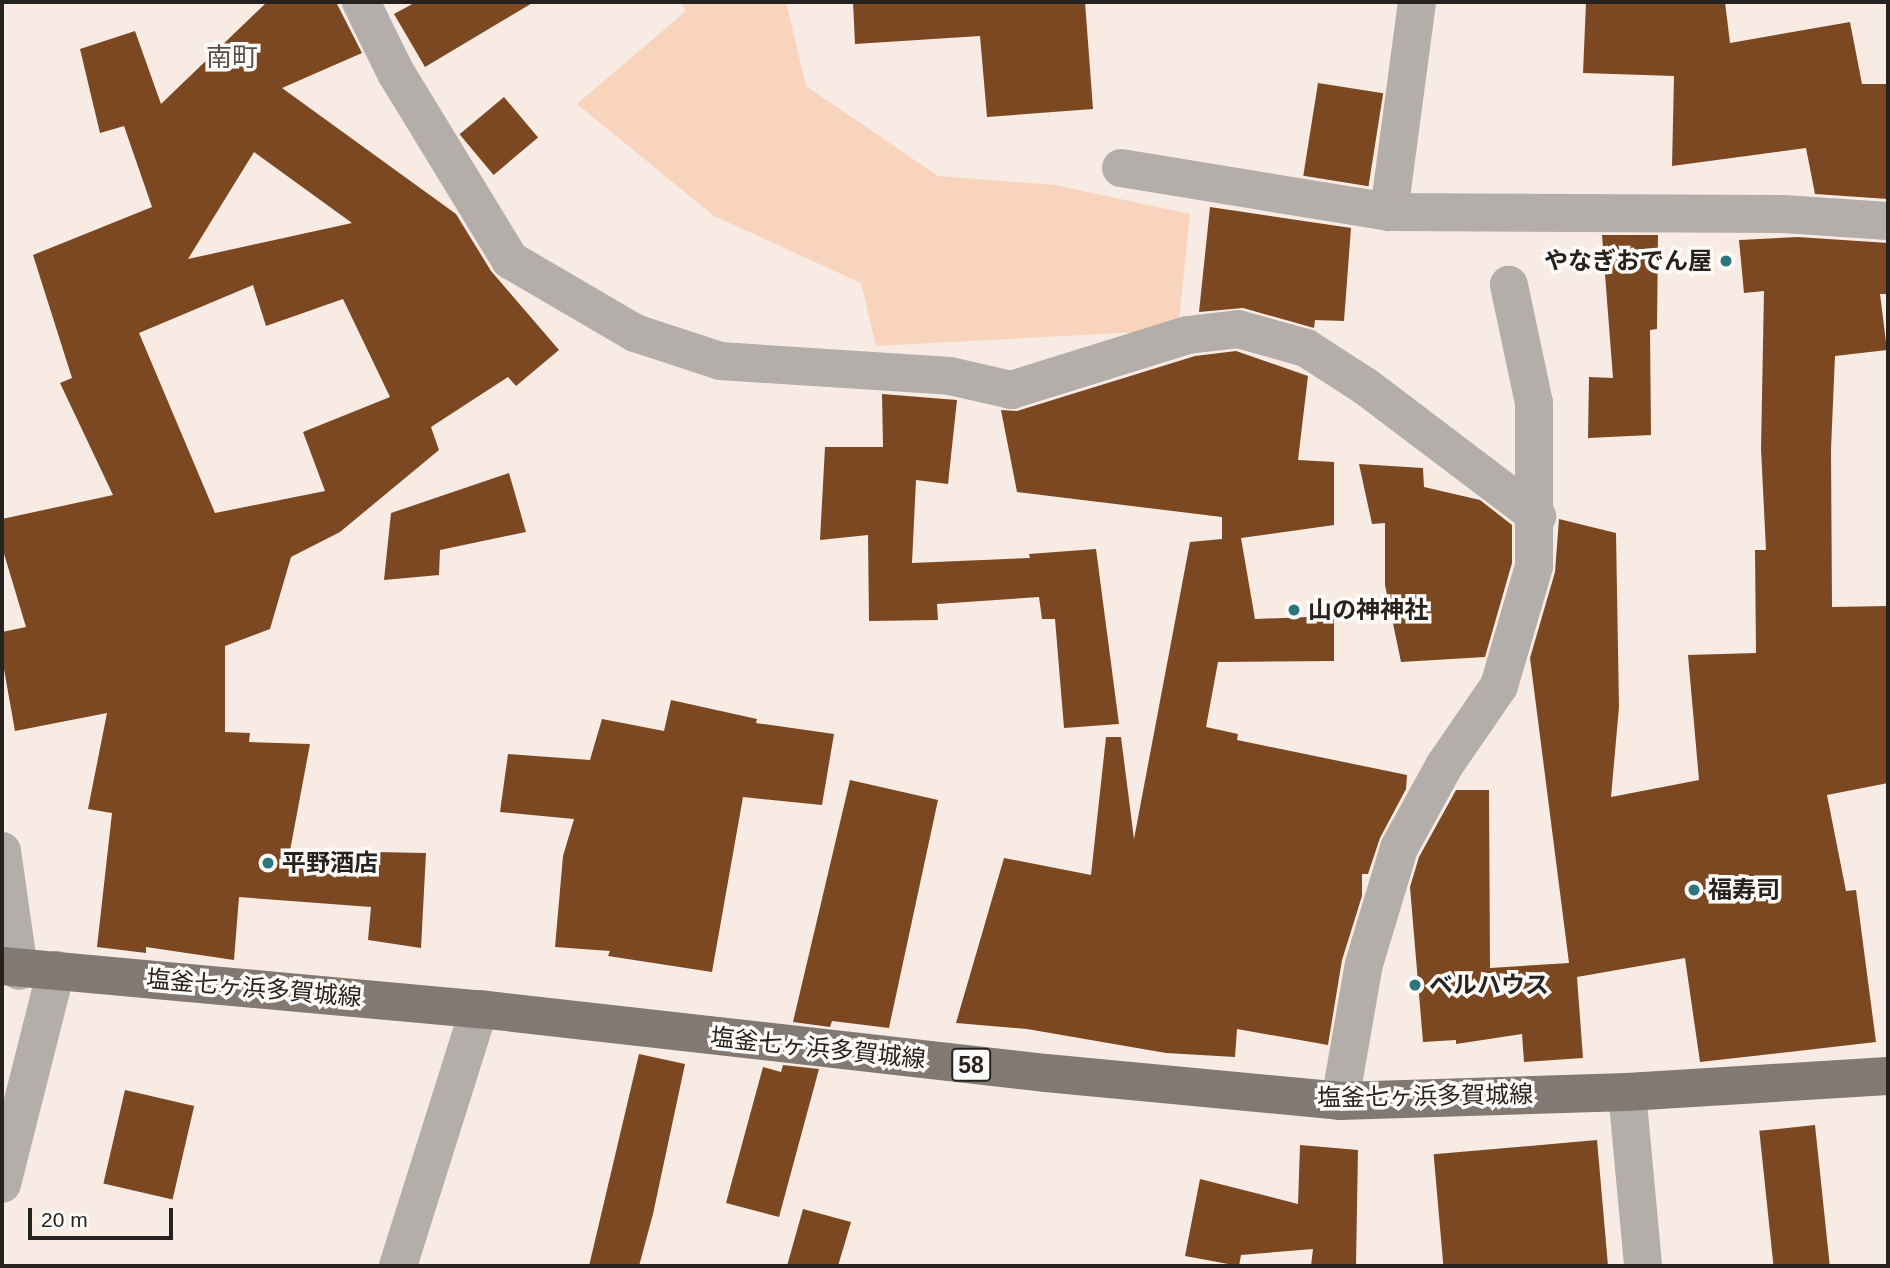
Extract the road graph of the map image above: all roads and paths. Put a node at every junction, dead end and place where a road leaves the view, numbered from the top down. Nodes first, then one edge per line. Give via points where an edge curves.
1 (361, 2) edge
2 (1417, 2) edge
3 (1121, 168) dead end
4 (1389, 212) junction
5 (1888, 221) edge
6 (1509, 285) dead end
7 (1537, 516) junction
8 (2, 850) edge
9 (10, 968) edge
10 (56, 970) junction
11 (479, 1009) junction
12 (1888, 1076) edge
13 (1627, 1092) junction
14 (1340, 1101) junction
15 (2, 1184) edge
16 (397, 1266) edge
17 (1643, 1266) edge

1 - 7 street via 396,73 510,260 635,333 720,361 950,376 1011,390 1188,335 1238,329 1306,348
2 - 4 street
3 - 4 street
4 - 5 street via 1783,214
6 - 7 street via 1534,403
7 - 14 street via 1534,566 1499,686 1444,766 1399,848 1363,964
8 - 9 street via 13,914
9 - 10 main road, 塩釜七ヶ浜多賀城線 / 58
10 - 11 main road, 塩釜七ヶ浜多賀城線 / 58
10 - 15 street
11 - 14 main road, 塩釜七ヶ浜多賀城線 / 58
11 - 16 street
12 - 13 main road, 塩釜七ヶ浜多賀城線 / 58
13 - 14 main road, 塩釜七ヶ浜多賀城線 / 58
13 - 17 street

